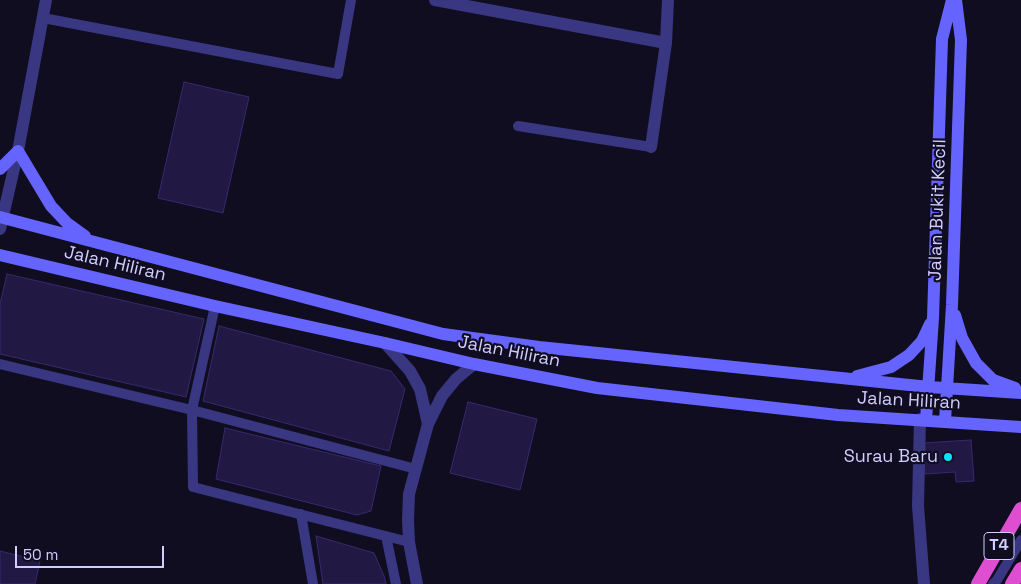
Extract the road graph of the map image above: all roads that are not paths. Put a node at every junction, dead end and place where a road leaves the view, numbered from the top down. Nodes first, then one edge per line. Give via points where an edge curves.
1 (46, 0) edge
2 (351, 0) edge
3 (435, 0) edge
4 (668, 0) edge
5 (952, 0) edge
6 (956, 0) edge
7 (43, 18) junction
8 (666, 42) junction
9 (518, 126) dead end
10 (651, 147) joint
11 (18, 151) junction
12 (0, 169) edge
13 (1, 221) edge
14 (91, 241) junction
15 (0, 255) edge
16 (952, 305) junction
17 (215, 306) junction
18 (933, 318) junction
19 (386, 343) junction
20 (0, 364) edge
21 (474, 364) junction
22 (848, 378) junction
23 (928, 387) junction
24 (948, 388) junction
25 (1021, 392) edge
26 (192, 410) junction
27 (923, 420) junction
28 (945, 421) junction
29 (428, 424) junction
30 (1021, 427) edge
31 (416, 469) junction
32 (1021, 509) edge
33 (301, 514) junction
34 (386, 536) junction
35 (1021, 540) edge
36 (409, 542) junction
37 (1021, 569) edge
38 (312, 584) edge
39 (396, 584) edge
40 (417, 584) edge
41 (924, 584) edge
42 (978, 584) edge
43 (993, 584) edge
44 (1012, 584) edge

1 - 7 street
2 - 7 lane via 338,74
3 - 8 street
4 - 8 street
5 - 18 main road, Jalan Bukit Kecil via 942,39
6 - 16 main road, Jalan Bukit Kecil via 961,40
7 - 11 street
8 - 10 street
9 - 10 lane
11 - 12 main road
11 - 13 street
11 - 14 main road via 51,206
13 - 14 main road, Jalan Hiliran
14 - 22 main road, Jalan Hiliran via 443,334 539,347
15 - 17 main road, Jalan Hiliran
16 - 24 main road, Jalan Bukit Kecil
16 - 25 main road via 962,338 976,363 993,380
17 - 19 main road, Jalan Hiliran
17 - 26 lane
18 - 22 main road via 922,341 909,355 890,367
18 - 23 main road, Jalan Bukit Kecil
19 - 21 main road, Jalan Hiliran
19 - 29 street via 410,370 420,388
20 - 26 lane
21 - 27 main road, Jalan Hiliran via 607,389 838,415
21 - 29 street via 442,396
22 - 23 main road, Jalan Hiliran
23 - 24 main road, Jalan Hiliran
23 - 27 main road, Jalan Bukit Kecil
24 - 25 main road, Jalan Hiliran
24 - 28 main road, Jalan Bukit Kecil
26 - 31 lane
26 - 33 lane via 193,487
27 - 28 main road, Jalan Hiliran
27 - 41 street via 918,506
28 - 30 main road, Jalan Hiliran
29 - 31 street
31 - 36 street via 409,494
32 - 42 highway, T4
33 - 34 lane
33 - 38 lane
34 - 36 lane
34 - 39 lane
35 - 43 lane
36 - 40 street
37 - 44 highway, T4

